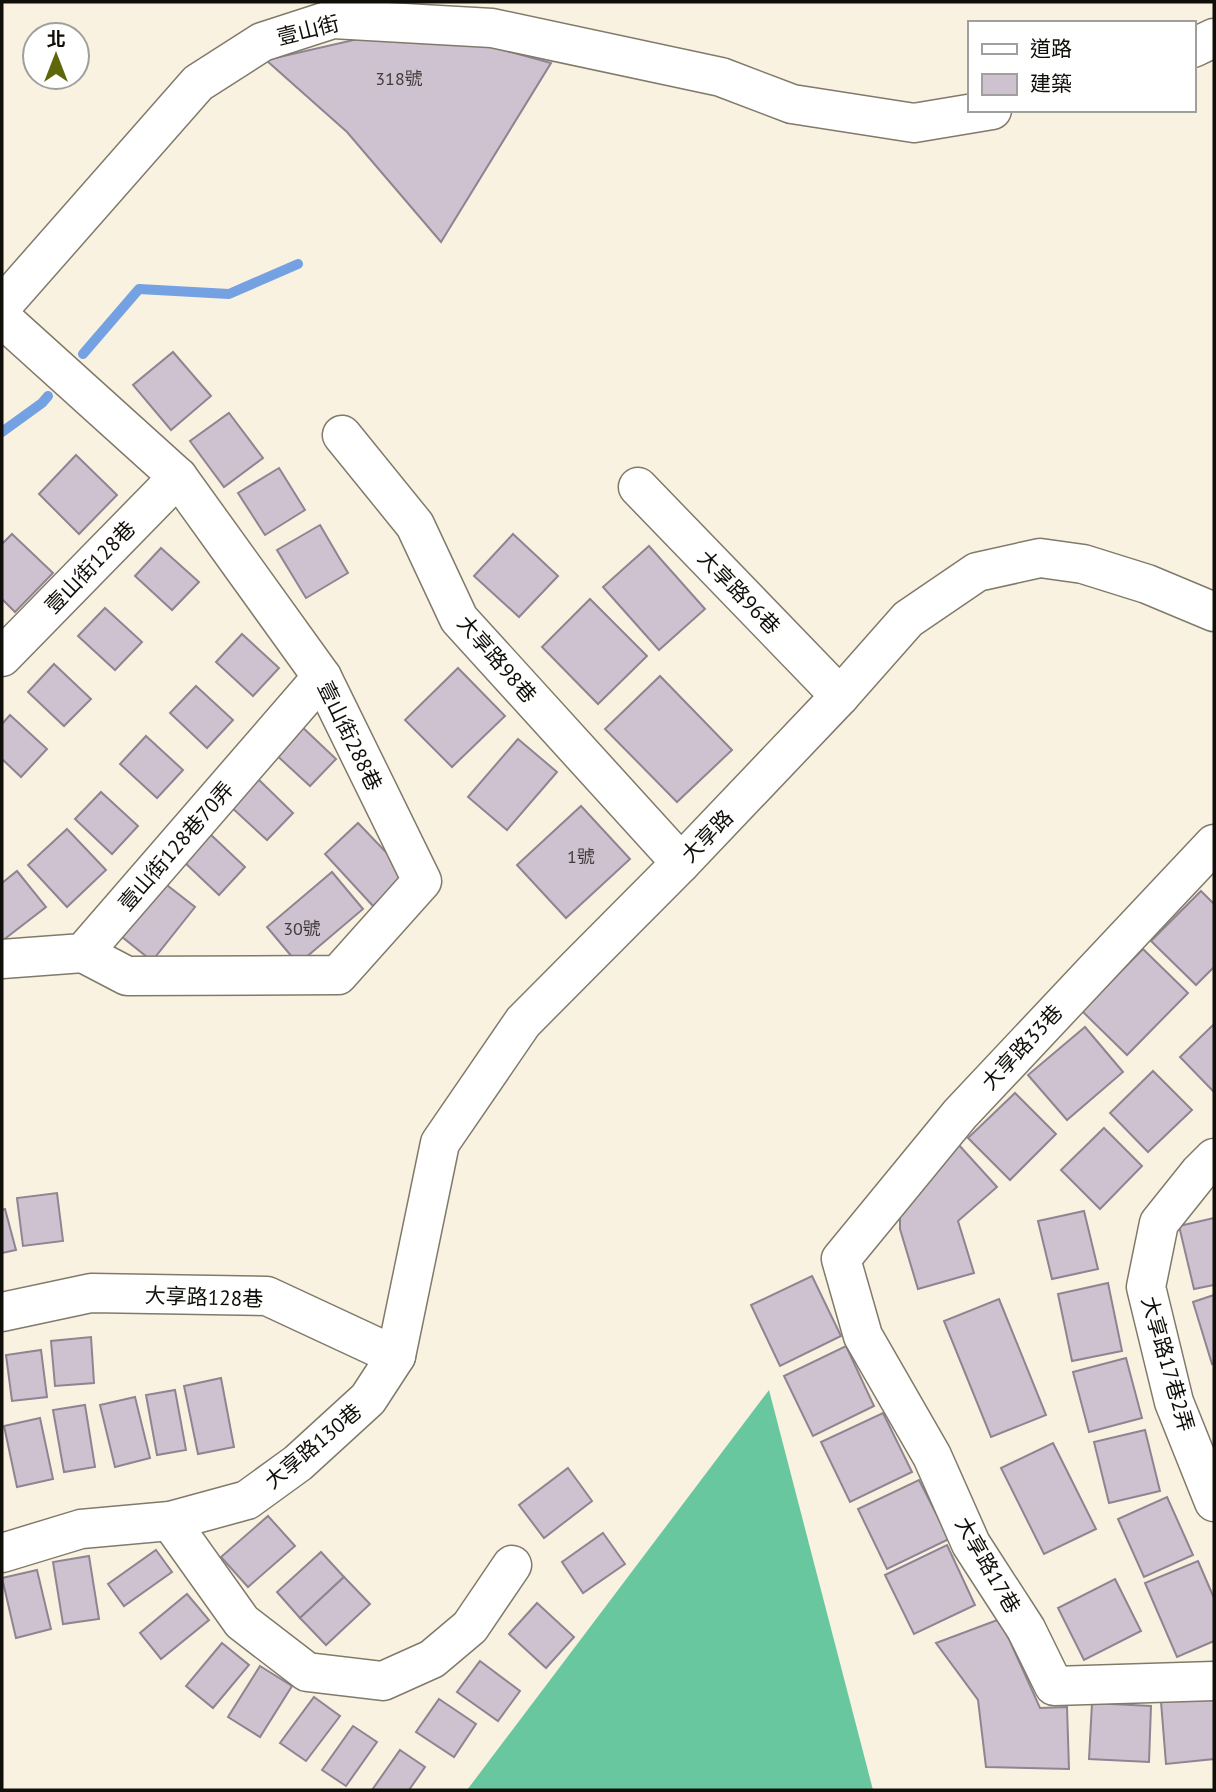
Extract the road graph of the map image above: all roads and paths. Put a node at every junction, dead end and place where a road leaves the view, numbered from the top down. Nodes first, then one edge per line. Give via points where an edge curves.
1 (1214, 38) edge
2 (1195, 47) edge
3 (980, 112) edge
4 (2, 306) edge
5 (2, 318) edge
6 (342, 435) dead end
7 (178, 477) junction
8 (638, 487) dead end
9 (1214, 612) edge
10 (2, 657) edge
11 (322, 677) junction
12 (840, 696) junction
13 (1214, 844) edge
14 (681, 863) junction
15 (83, 953) junction
16 (2, 959) edge
17 (1214, 1158) edge
18 (841, 1259) joint
19 (2, 1312) edge
20 (396, 1356) junction
21 (1214, 1503) edge
22 (170, 1521) junction
23 (2, 1553) edge
24 (512, 1565) dead end
25 (1214, 1681) edge

1 - 2 street
3 - 4 street, 壹山街 via 914,123 792,104 721,77 492,28 333,19 262,41 198,83
5 - 7 street, 壹山街288巷
6 - 14 street, 大享路98巷 via 415,525 459,619
7 - 10 street, 壹山街128巷
7 - 11 street, 壹山街288巷
8 - 12 street, 大享路96巷
9 - 12 street, 大享路 via 1083,564 1040,558 977,572 908,619
11 - 15 street, 壹山街128巷70弄
11 - 15 street, 壹山街288巷 via 422,881 338,975 127,976
12 - 14 street, 大享路
13 - 18 street, 大享路33巷 via 960,1114
14 - 20 street, 大享路 via 523,1022 440,1143
15 - 16 street
17 - 21 street, 大享路17巷2弄 via 1158,1223 1146,1287 1174,1402
18 - 25 street, 大享路17巷 via 863,1336 932,1456 971,1544 1026,1629 1054,1686
19 - 20 street, 大享路128巷 via 91,1293 267,1296
20 - 22 street, 大享路130巷 via 368,1399 298,1464 247,1500
22 - 23 street, 大享路130巷 via 81,1529
22 - 24 street via 242,1622 307,1672 383,1681 432,1659 470,1627

